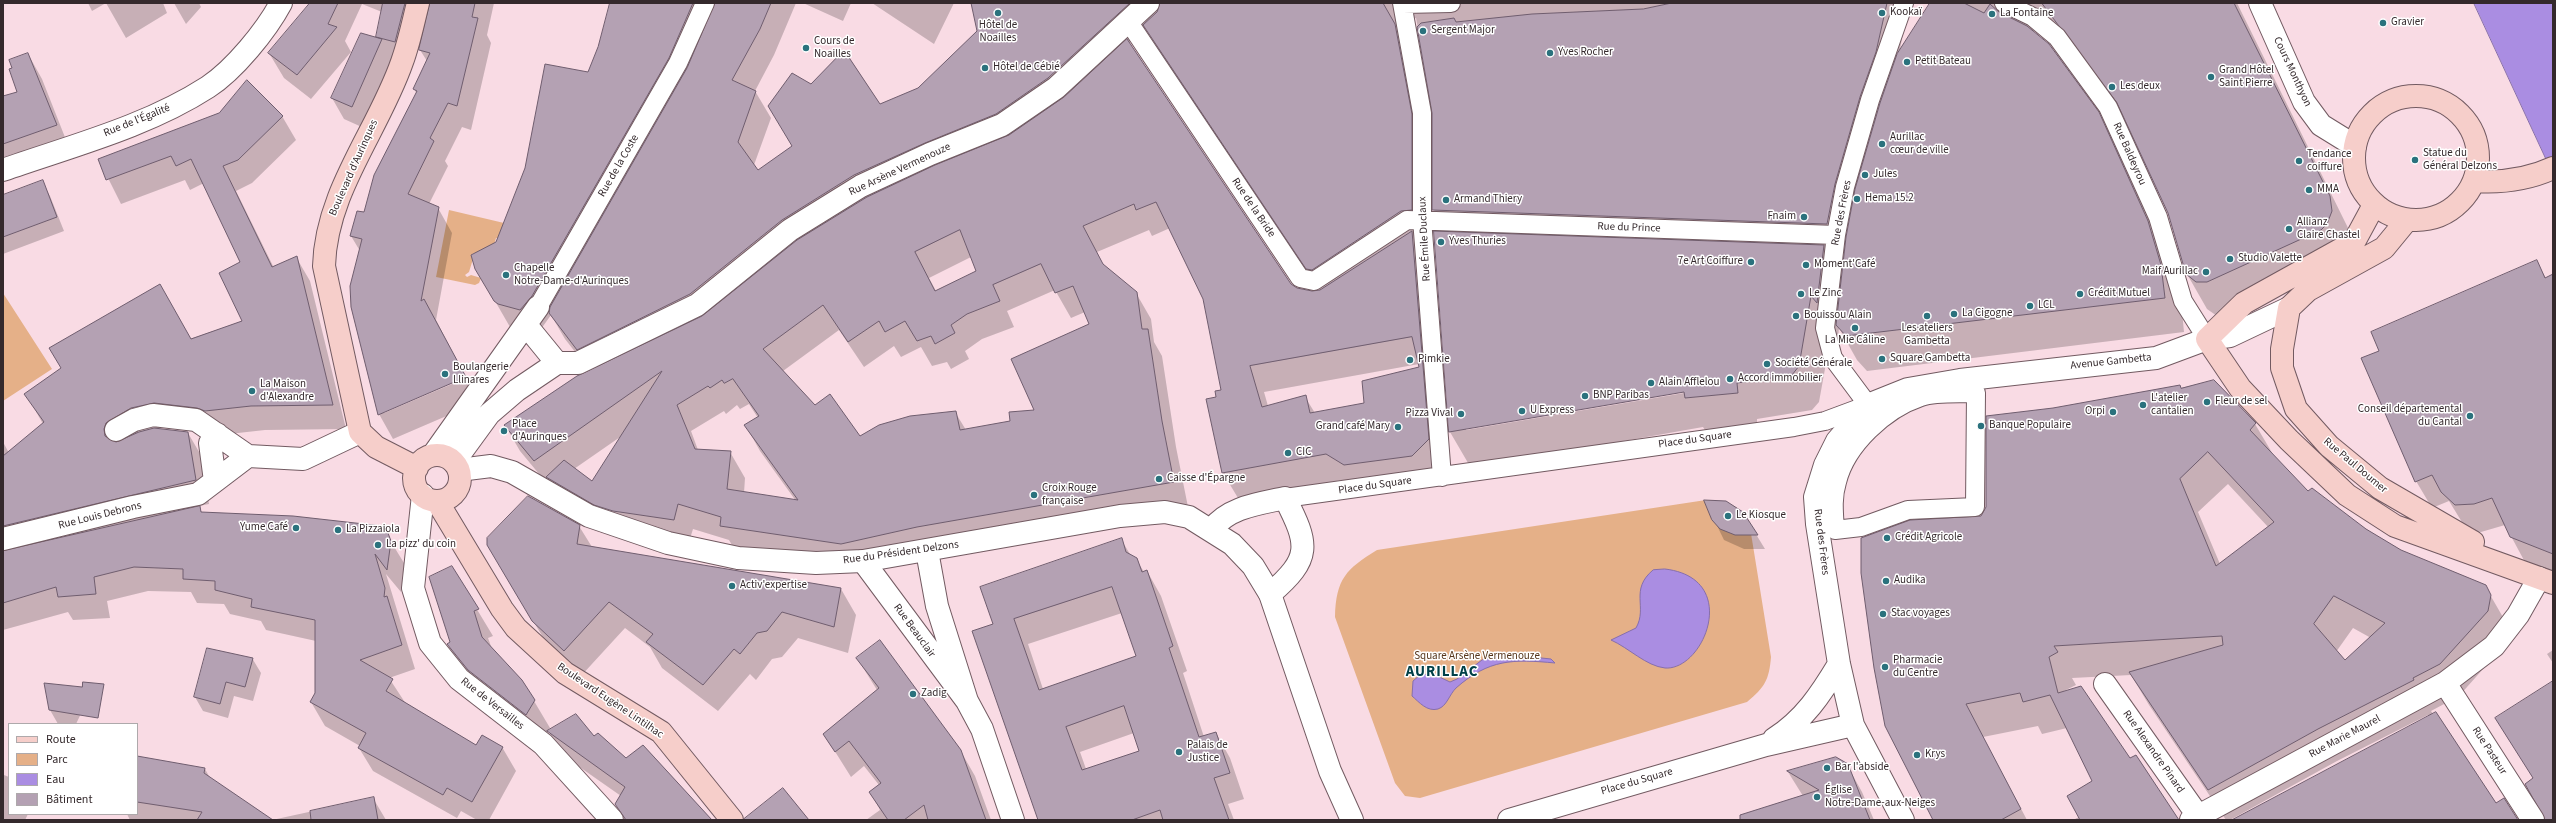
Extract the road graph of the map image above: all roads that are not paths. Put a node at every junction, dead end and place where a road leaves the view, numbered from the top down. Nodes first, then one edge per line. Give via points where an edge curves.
1 (281, 3) edge
2 (418, 3) edge
3 (705, 3) edge
4 (1148, 3) edge
5 (1451, 3) edge
6 (1904, 3) edge
7 (2004, 3) edge
8 (2260, 3) edge
9 (1403, 4) edge
10 (1128, 21) junction
11 (2355, 146) junction
12 (3, 170) edge
13 (2544, 172) edge
14 (2474, 181) junction
15 (2374, 204) junction
16 (1422, 219) junction
17 (2407, 220) junction
18 (1836, 235) junction
19 (538, 307) joint
20 (2289, 308) junction
21 (526, 325) junction
22 (2207, 339) junction
23 (557, 363) junction
24 (1868, 405) junction
25 (116, 430) dead end
26 (360, 432) junction
27 (217, 434) junction
28 (248, 456) junction
29 (425, 461) junction
30 (457, 466) junction
31 (1442, 477) junction
32 (215, 481) junction
33 (430, 498) junction
34 (1285, 498) junction
35 (1975, 506) joint
36 (1212, 529) junction
37 (3, 539) edge
38 (927, 551) junction
39 (863, 561) junction
40 (2546, 580) edge
41 (1270, 594) junction
42 (1839, 664) junction
43 (2444, 683) junction
44 (2105, 684) dead end
45 (967, 700) junction
46 (1853, 726) junction
47 (1766, 745) junction
48 (2197, 819) edge
49 (612, 820) edge
50 (732, 820) edge
51 (1014, 820) edge
52 (1352, 820) edge
53 (1508, 820) edge
54 (1902, 820) edge
55 (2533, 820) edge

1 - 12 street, Rue de l'Égalité via 242,56 209,86 161,113
2 - 26 main road, Boulevard d'Aurinques via 402,63 334,208 325,242 324,266 330,301
3 - 19 street, Rue de la Coste via 678,63
4 - 10 street, Rue Arsène Vermenouze
5 - 9 street
6 - 18 street, Rue des Frères via 1870,100 1845,187
7 - 22 street, Rue Baldeyrou via 2033,17 2057,37 2108,107 2158,218 2183,301
8 - 11 street, Cours Monthyon via 2304,102 2321,125
9 - 16 street, Rue Émile Duclaux via 1422,113
10 - 16 street, Rue de la Bride via 1300,278 1314,281 1407,220
10 - 23 street, Rue Arsène Vermenouze via 1056,88 1002,125 861,186 790,230 697,305 578,363
11 - 14 main road via 2361,129 2372,114 2387,103 2404,97 2422,96 2440,101 2456,111 2476,143 2478,162
11 - 15 main road via 2354,167 2361,188
13 - 14 main road via 2497,183
14 - 17 main road via 2463,199 2447,212 2428,219
15 - 17 main road via 2389,215
15 - 22 main road, Avenue Gambetta via 2354,242 2244,303
16 - 18 street, Rue du Prince
16 - 31 street, Rue Émile Duclaux
17 - 20 main road via 2384,248 2308,290
18 - 24 street, Rue des Frères via 1825,328 1833,358
19 - 21 street, Rue de la Coste
20 - 22 street via 2230,336
20 - 40 main road, Rue Paul Doumer via 2282,349 2282,368 2296,410 2329,446 2380,488 2436,522
21 - 23 street
21 - 29 street, Rue de la Coste
22 - 24 street, Avenue Gambetta via 2156,358 1960,380 1908,389
22 - 40 main road via 2240,388 2289,440 2347,495 2395,526
23 - 30 street via 517,390 489,414
24 - 31 street, Place du Square via 1825,421 1794,427
24 - 42 street, Rue des Frères via 1837,441 1824,465 1815,497
25 - 27 street via 134,420 153,415 196,420
26 - 28 street via 303,459
26 - 29 main road via 376,447
27 - 28 street
27 - 32 street via 210,443
28 - 32 street
29 - 30 main road via 440,455
29 - 33 main road via 415,483
30 - 33 main road via 460,484 457,490 445,500
30 - 39 street, Rue du Président Delzons via 491,466 512,472 596,519 668,543 738,558 816,563
31 - 34 street, Place du Square
32 - 37 street, Rue Louis Debrons via 198,494
33 - 49 street, Rue de Versailles via 413,588 430,643 459,679 543,744
33 - 50 main road, Boulevard Eugène Lintilhac via 516,628 565,673 661,732
34 - 36 street, Place du Square via 1249,506 1221,518
34 - 41 street via 1299,526 1304,550 1292,575
35 - 35 street via 1908,510 1861,527 1836,530 1833,507 1837,481 1847,459 1866,434 1885,418 1921,397 1976,393
36 - 38 street, Rue du Président Delzons via 1189,517 1165,512 1120,516
36 - 41 street via 1232,544 1253,566
38 - 39 street, Rue du Président Delzons
38 - 45 street, Rue Beauclair via 937,606
39 - 45 street, Rue Beauclair
40 - 43 street, Rue Marie Maurel via 2494,646
41 - 52 street via 1330,771
42 - 46 street, Rue des Frères
42 - 47 street, Place du Square via 1809,709 1784,733
43 - 48 street, Rue Marie Maurel
43 - 55 street, Rue Pasteur
44 - 48 street, Rue Alexandre Pinard
45 - 51 street, Rue Beauclair via 982,729
46 - 47 street, Place du Square
46 - 54 street, Rue des Frères
47 - 53 street, Place du Square

